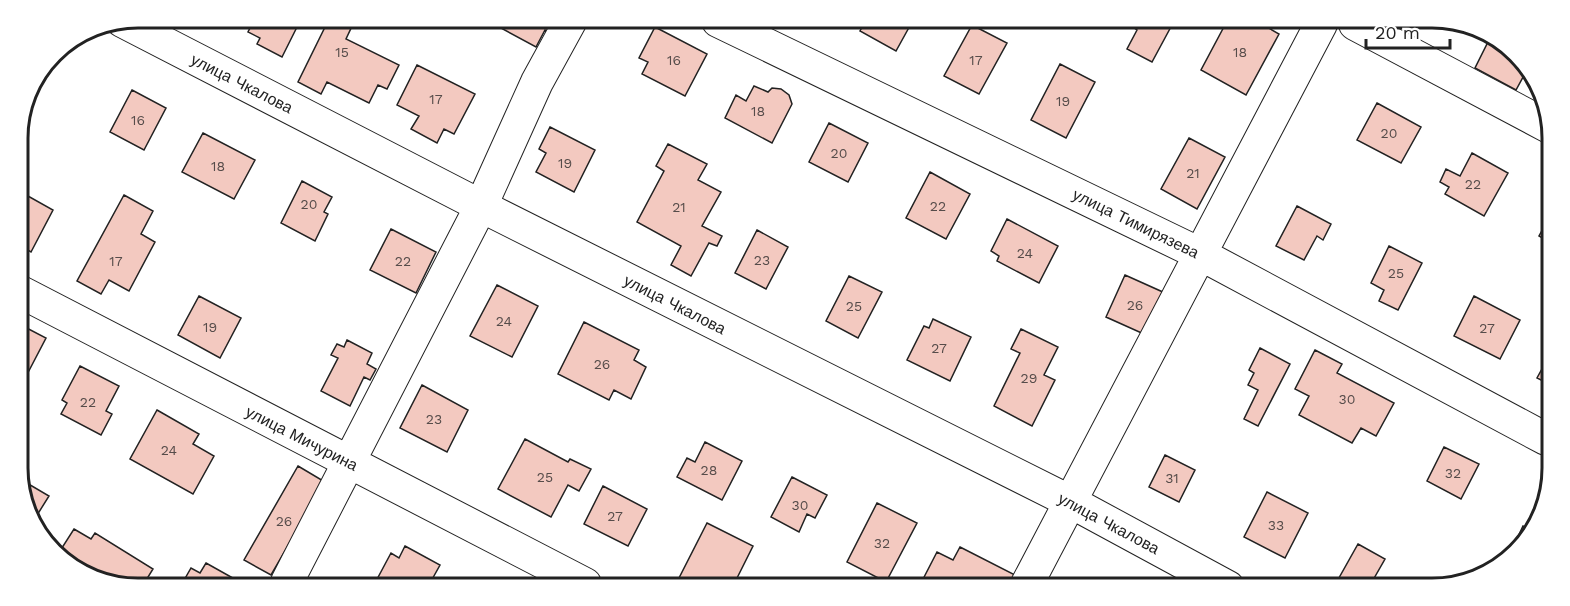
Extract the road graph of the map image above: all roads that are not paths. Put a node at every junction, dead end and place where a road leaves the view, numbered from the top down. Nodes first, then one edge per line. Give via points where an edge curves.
1 (136, 28) edge
2 (567, 28) edge
3 (732, 28) edge
4 (1319, 28) edge
5 (1363, 28) edge
6 (1541, 123) edge
7 (481, 206) junction
8 (1200, 254) junction
9 (29, 296) edge
10 (1542, 437) edge
11 (350, 463) junction
12 (1071, 502) junction
13 (1031, 577) edge
14 (1210, 577) edge
15 (289, 578) edge
16 (573, 578) edge

1 - 7 street, улица Чкалова
2 - 7 street via 537,82
3 - 8 street, улица Тимирязева
4 - 8 street
5 - 6 street
7 - 11 street
7 - 12 street, улица Чкалова
8 - 10 street, улица Тимирязева
8 - 12 street
9 - 11 street, улица Мичурина
11 - 15 street
11 - 16 street, улица Мичурина
12 - 13 street
12 - 14 street, улица Чкалова

